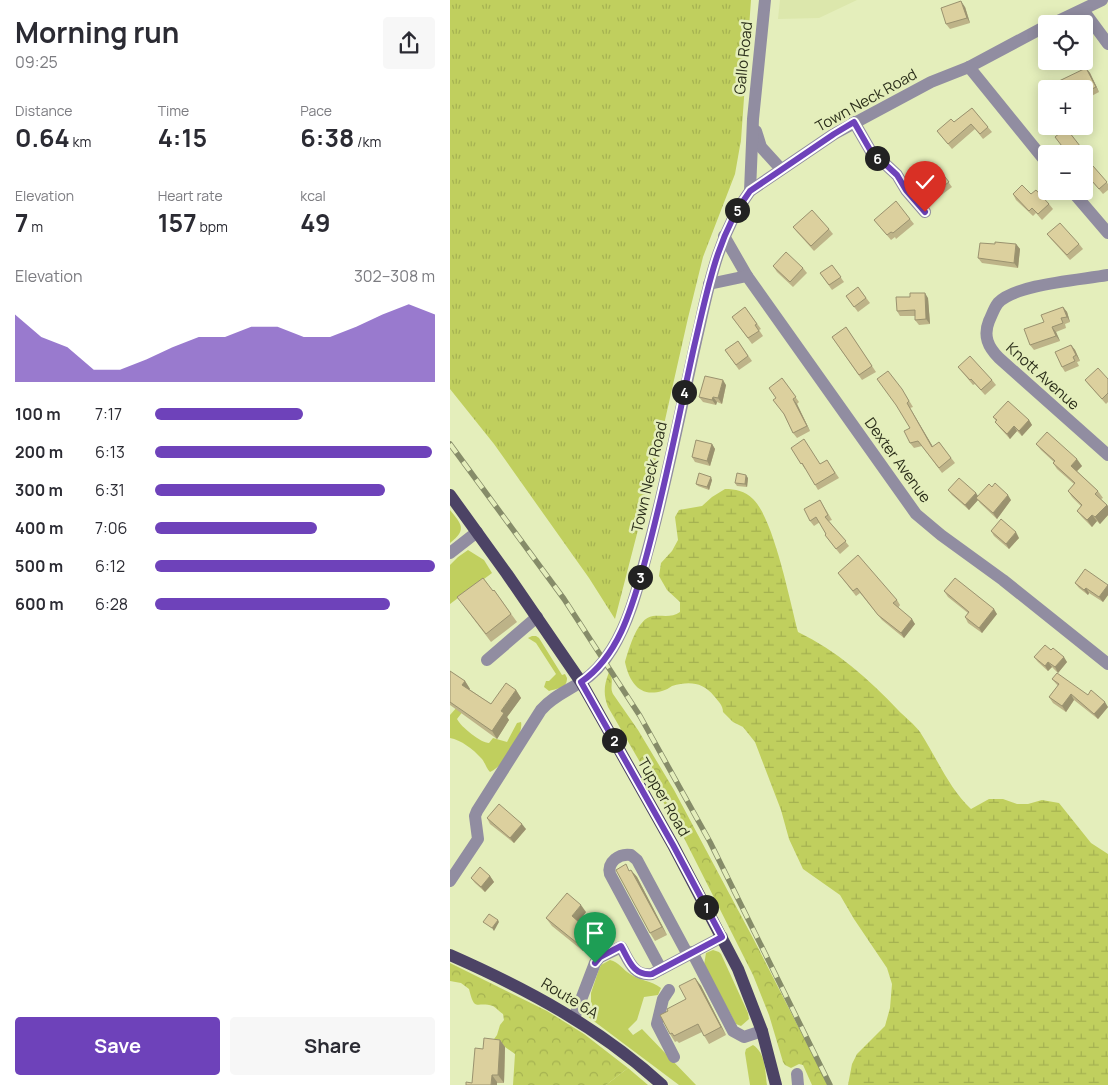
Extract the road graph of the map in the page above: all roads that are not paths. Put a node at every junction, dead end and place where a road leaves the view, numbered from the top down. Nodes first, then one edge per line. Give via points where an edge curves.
1 (765, 0) edge
2 (1102, 0) edge
3 (1083, 10) junction
4 (1072, 15) edge
5 (1038, 30) edge
6 (1108, 44) edge
7 (969, 67) junction
8 (753, 119) junction
9 (854, 122) junction
10 (1038, 152) edge
11 (781, 169) junction
12 (750, 191) junction
13 (1080, 200) edge
14 (925, 212) dead end
15 (1108, 233) edge
16 (724, 236) junction
17 (747, 276) junction
18 (1108, 276) edge
19 (709, 284) junction
20 (1108, 456) edge
21 (450, 495) edge
22 (477, 532) junction
23 (450, 553) edge
24 (537, 617) junction
25 (487, 660) dead end
26 (1108, 664) edge
27 (581, 682) junction
28 (450, 881) edge
29 (722, 937) junction
30 (690, 954) junction
31 (450, 955) edge
32 (661, 969) junction
33 (669, 990) dead end
34 (574, 1018) junction
35 (762, 1031) junction
36 (674, 1057) dead end
37 (662, 1085) edge
38 (776, 1085) edge

1 - 8 street, Gallo Road
2 - 3 street
3 - 4 street
3 - 6 street
5 - 7 street, Town Neck Road
7 - 9 street, Town Neck Road via 931,82
7 - 10 street
8 - 11 street, Gallo Road via 761,147
8 - 12 street, Gallo Road
9 - 11 street, Town Neck Road
9 - 14 street via 873,155 897,175
11 - 12 street, Town Neck Road
12 - 16 street, Town Neck Road
13 - 15 street
16 - 17 street, Dexter Avenue
16 - 19 street, Town Neck Road
17 - 19 street
17 - 26 street, Dexter Avenue via 916,514
18 - 20 street, Knott Avenue via 1029,288 1005,298 992,313 986,338 999,358
19 - 27 street, Town Neck Road via 658,514 634,598 613,648 601,666
21 - 22 main road, Tupper Road
22 - 23 street
22 - 24 main road, Tupper Road
24 - 25 street
24 - 27 main road, Tupper Road
27 - 28 street, Town Neck Road via 547,703 530,726 477,811 478,838
27 - 29 main road, Tupper Road
29 - 30 street
29 - 35 main road, Tupper Road via 738,968
30 - 32 street
30 - 32 street via 637,860 631,855 623,855 611,862 610,874
30 - 35 street via 733,1031 744,1037
31 - 34 main road, Route 6A via 522,988
32 - 34 street via 652,974 638,973 621,946 600,957
33 - 36 street via 663,999 657,1024
34 - 37 main road, Route 6A
35 - 38 main road, Tupper Road

